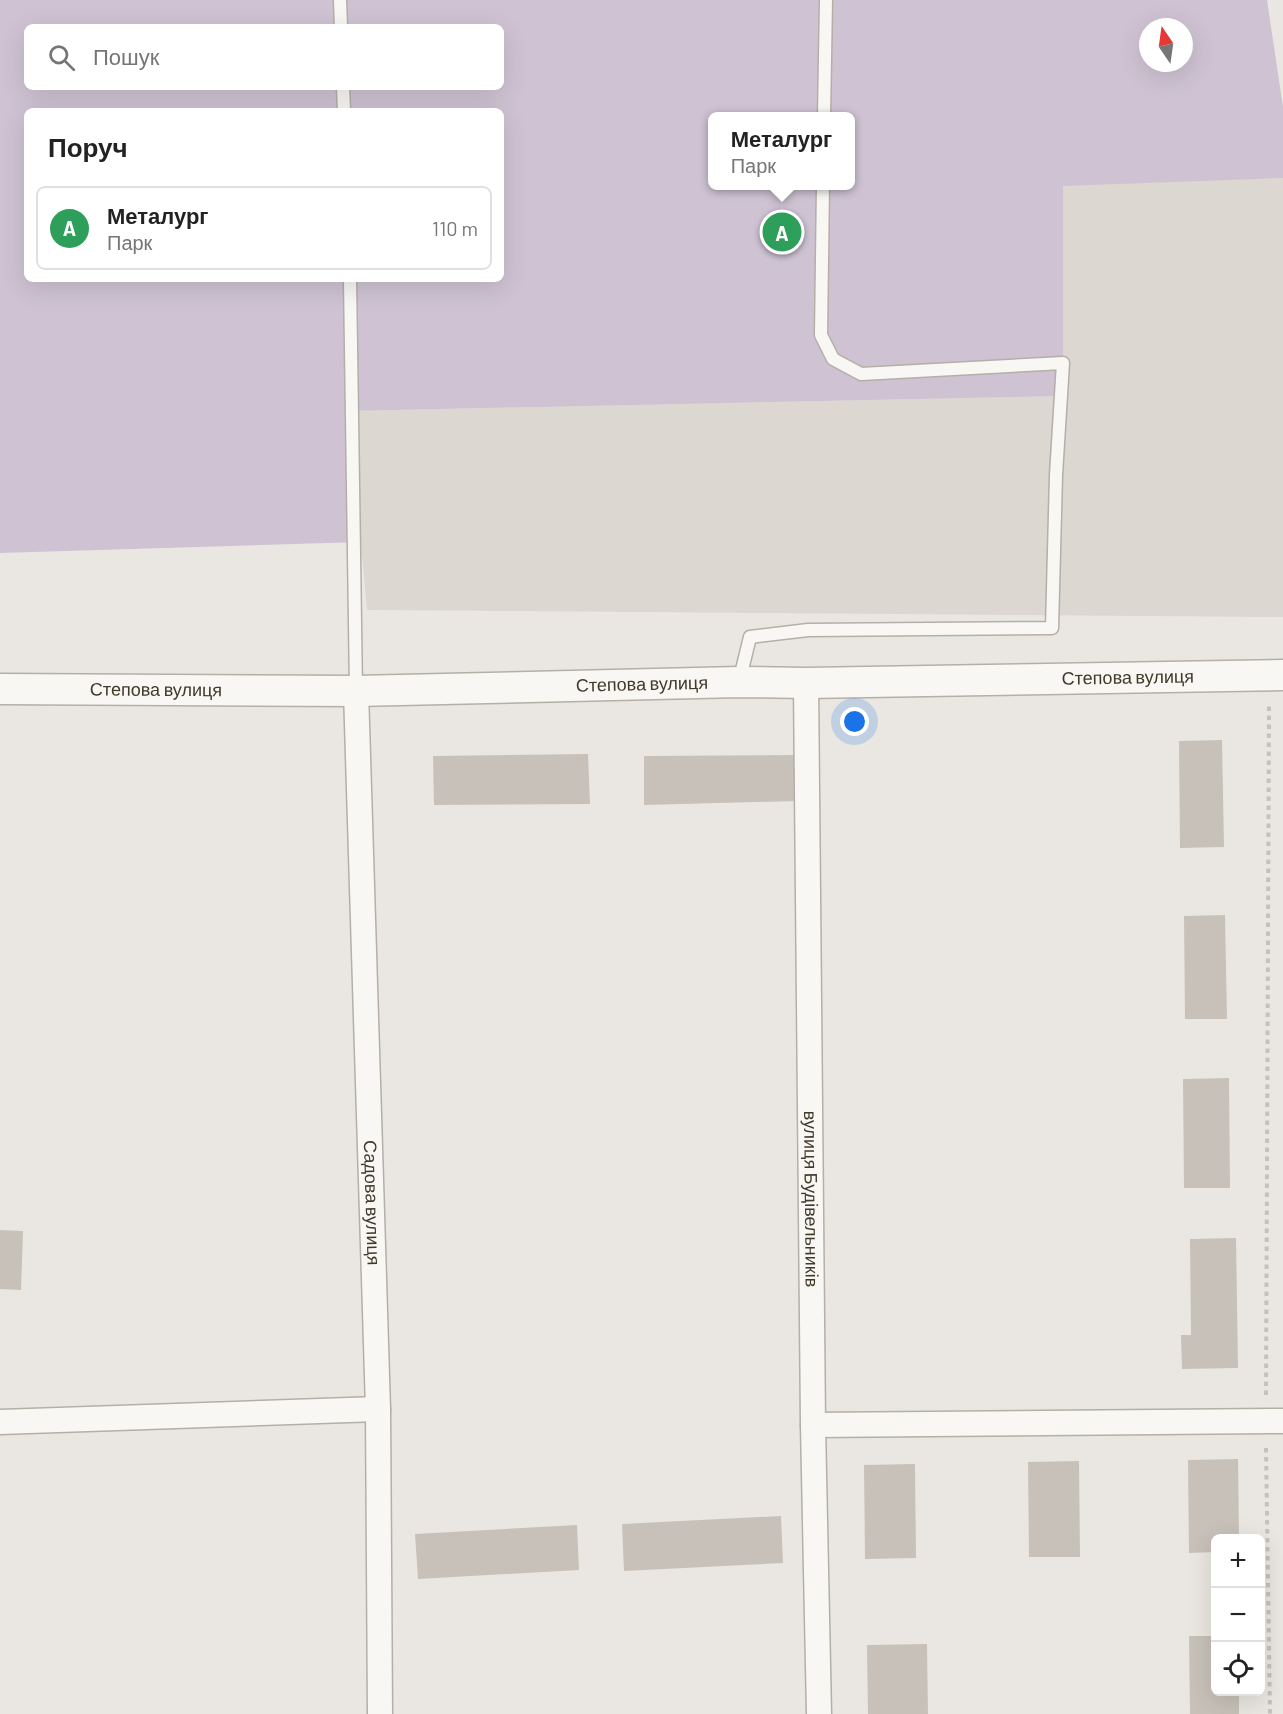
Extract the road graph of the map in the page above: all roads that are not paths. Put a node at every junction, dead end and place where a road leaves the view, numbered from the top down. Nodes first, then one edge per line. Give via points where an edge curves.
1 (340, 0) edge
2 (826, 0) edge
3 (341, 24) edge
4 (343, 90) edge
5 (344, 108) edge
6 (824, 112) edge
7 (823, 190) edge
8 (350, 282) edge
9 (1276, 675) edge
10 (739, 682) junction
11 (806, 683) junction
12 (0, 689) edge
13 (356, 691) junction
14 (378, 1409) junction
15 (1274, 1421) edge
16 (0, 1422) edge
17 (813, 1425) junction
18 (380, 1714) edge
19 (819, 1714) edge

1 - 3 lane
2 - 6 lane
4 - 5 lane
7 - 10 lane via 821,334 832,359 861,374 1063,363 1053,628 808,630 750,637
8 - 13 lane
9 - 11 street, Степова вулиця
10 - 11 street, Степова вулиця
10 - 13 street, Степова вулиця
11 - 17 street, вулиця Будівельників
12 - 13 street, Степова вулиця
13 - 14 street, Садова вулиця
14 - 16 street
14 - 18 street, Садова вулиця
15 - 17 street
17 - 19 street, вулиця Будівельників

